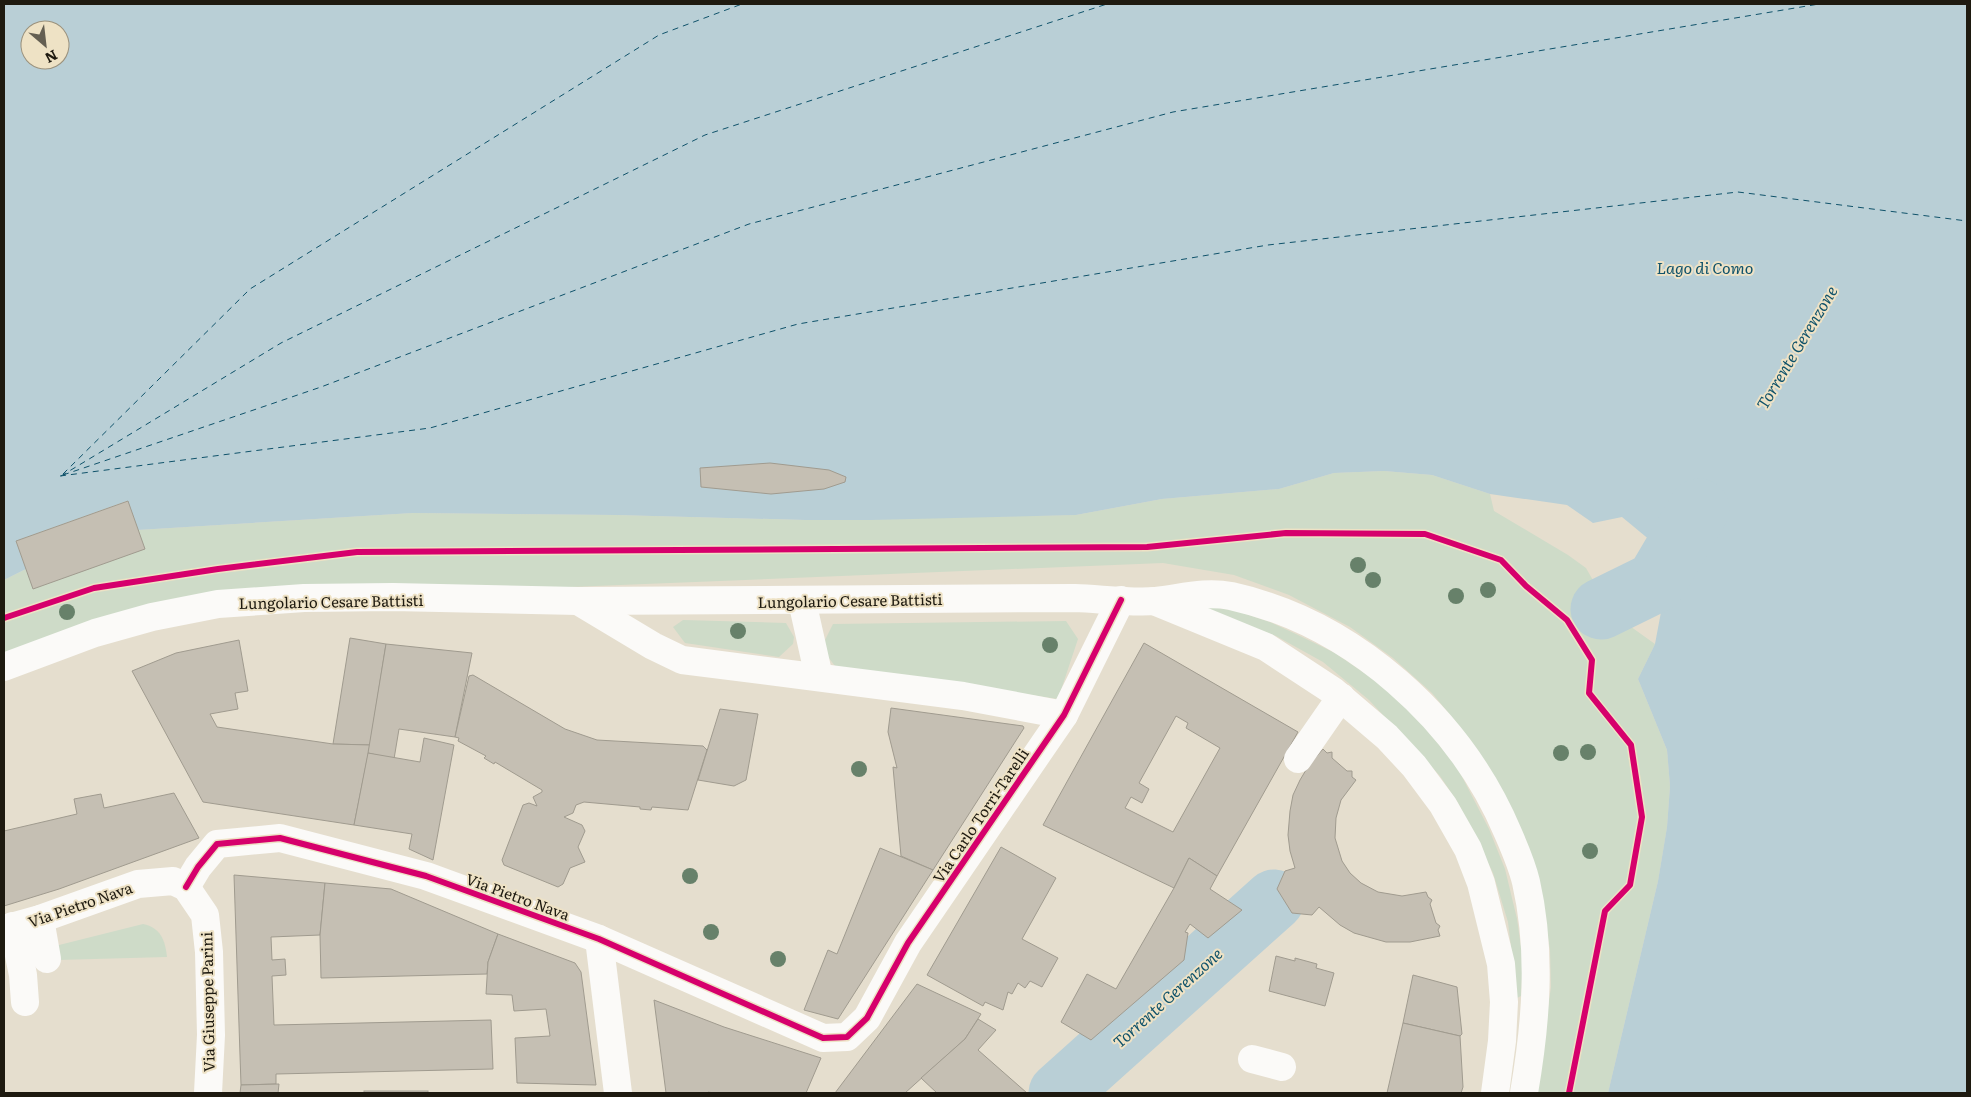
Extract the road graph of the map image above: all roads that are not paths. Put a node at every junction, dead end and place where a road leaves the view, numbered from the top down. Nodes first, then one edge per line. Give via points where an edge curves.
1 (1121, 600) junction
2 (578, 601) junction
3 (802, 601) junction
4 (1154, 601) junction
5 (4, 667) edge
6 (819, 677) junction
7 (1341, 697) junction
8 (1064, 715) junction
9 (1298, 759) dead end
10 (186, 887) junction
11 (40, 919) junction
12 (9, 928) edge
13 (599, 939) junction
14 (46, 959) dead end
15 (25, 1002) dead end
16 (847, 1037) joint
17 (1252, 1059) dead end
18 (1282, 1067) dead end
19 (208, 1093) edge
20 (618, 1093) edge
21 (1495, 1093) edge
22 (1524, 1093) edge

1 - 3 main road, Lungolario Cesare Battisti
1 - 4 main road, Lungolario Cesare Battisti
1 - 8 main road, Via Carlo Torri-Tarelli
2 - 3 main road, Lungolario Cesare Battisti
2 - 5 main road, Lungolario Cesare Battisti via 393,597 304,598 218,604 95,633
2 - 6 main road via 652,646 682,660
3 - 6 main road
4 - 7 main road via 1266,647
4 - 22 main road via 1205,593 1223,595 1268,606 1326,631 1409,691 1450,735 1495,804 1526,880 1537,968
6 - 8 main road via 963,696
7 - 9 main road
7 - 21 main road via 1387,737 1414,766 1443,805 1468,849 1482,883 1496,939 1504,1002
8 - 16 main road, Via Carlo Torri-Tarelli via 908,943 867,1018
10 - 11 main road, Via Pietro Nava via 173,881 138,884
10 - 13 main road, Via Pietro Nava via 217,844 280,838 426,876
10 - 19 main road, Via Giuseppe Parini via 206,914 211,1035
11 - 12 main road, Via Pietro Nava
11 - 14 main road
12 - 15 main road via 23,975
13 - 16 main road, Via Pietro Nava via 823,1038
13 - 20 main road
17 - 18 main road

